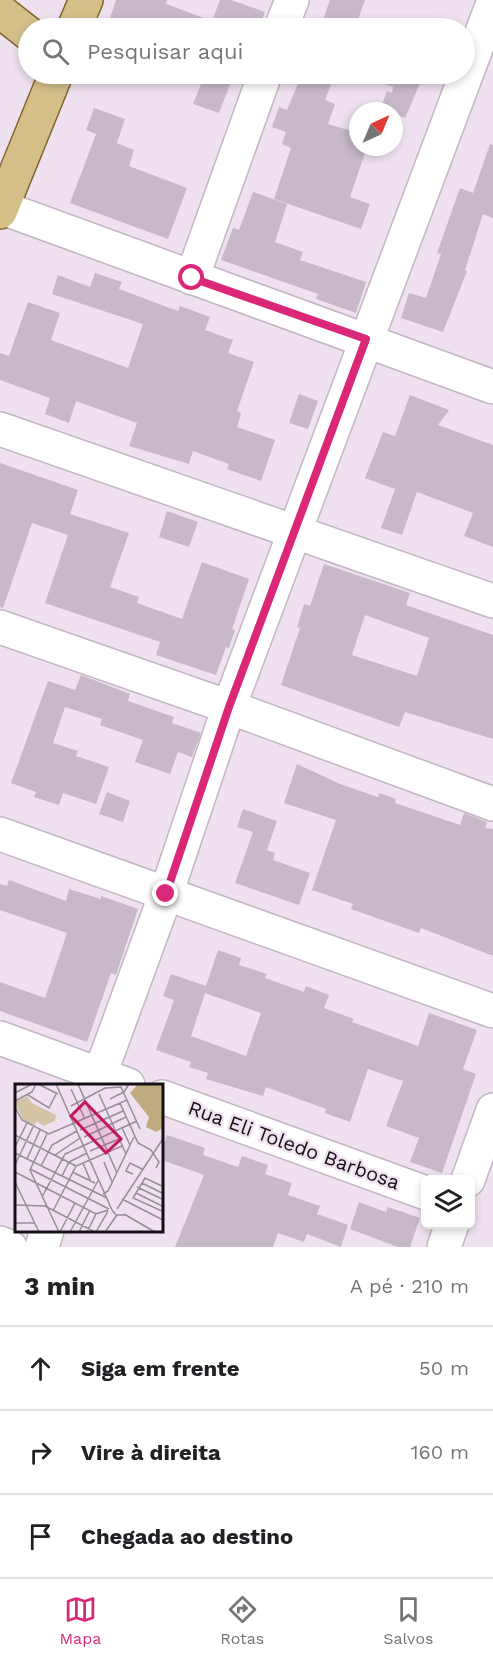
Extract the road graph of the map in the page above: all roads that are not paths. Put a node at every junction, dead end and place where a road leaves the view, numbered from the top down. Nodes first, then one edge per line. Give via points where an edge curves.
1 (86, 0) edge
2 (292, 0) edge
3 (493, 3) edge
4 (0, 10) edge
5 (78, 18) edge
6 (285, 18) edge
7 (18, 25) edge
8 (475, 51) edge
9 (52, 84) edge
10 (261, 84) edge
11 (462, 84) edge
12 (0, 209) edge
13 (192, 278) junction
14 (366, 339) junction
15 (493, 387) edge
16 (0, 429) edge
17 (294, 534) junction
18 (493, 601) edge
19 (0, 627) edge
20 (229, 707) junction
21 (493, 804) edge
22 (0, 834) edge
23 (166, 894) junction
24 (493, 1011) edge
25 (0, 1038) edge
26 (108, 1081) edge
27 (164, 1098) edge
28 (493, 1110) edge
29 (469, 1175) edge
30 (421, 1191) edge
31 (450, 1229) edge
32 (46, 1232) edge
33 (0, 1243) edge
34 (10, 1247) edge
35 (42, 1247) edge
36 (444, 1247) edge

1 - 5 main road
2 - 6 street
3 - 8 street
4 - 7 main road
9 - 12 main road
10 - 13 street
11 - 14 street
12 - 13 street
13 - 14 street
14 - 15 street
14 - 17 street
16 - 17 street
17 - 18 street
17 - 20 street
19 - 20 street
20 - 21 street
20 - 23 street
22 - 23 street
23 - 24 street
23 - 26 street
25 - 26 street
27 - 30 street, Rua Eli Toledo Barbosa
28 - 29 street
31 - 36 street
32 - 35 street
33 - 34 street

